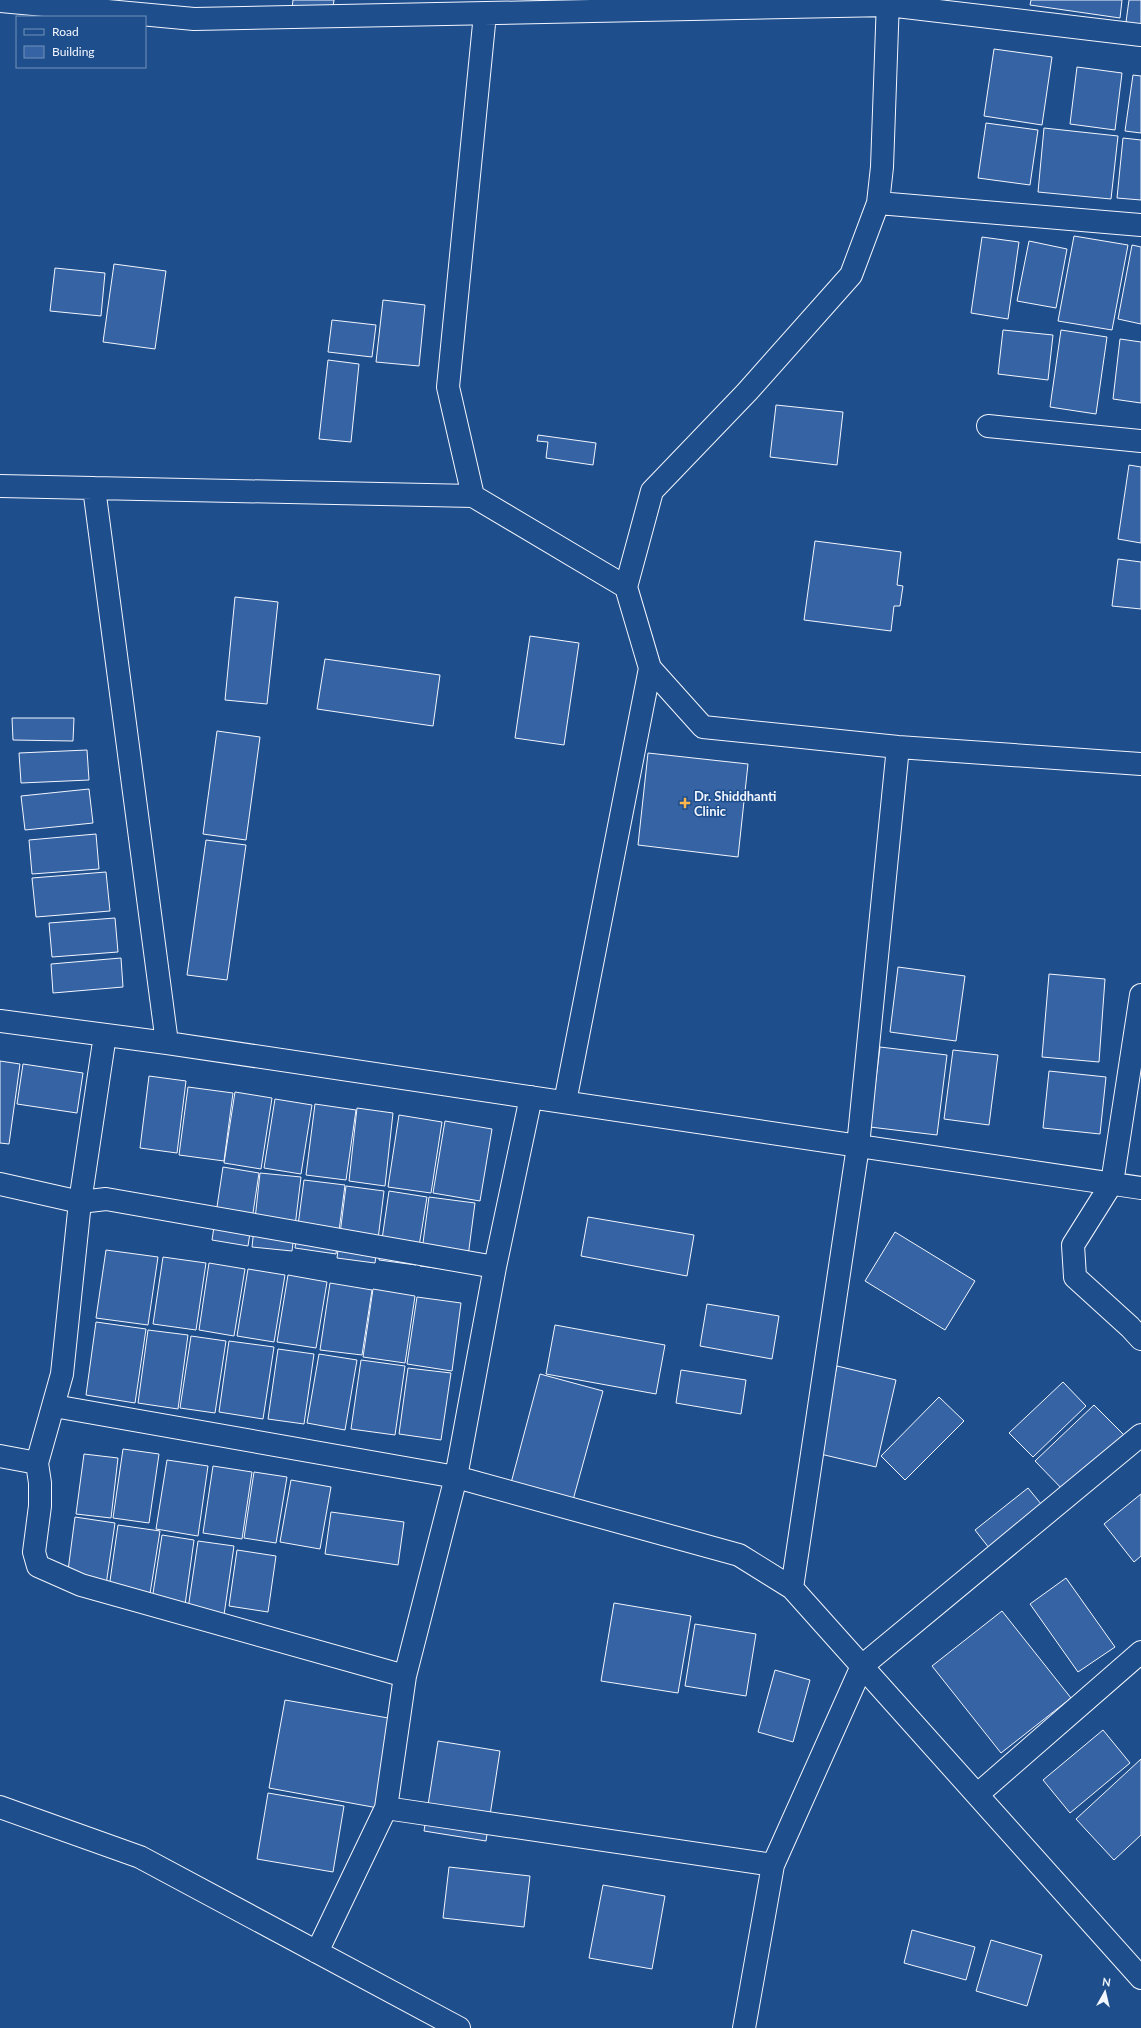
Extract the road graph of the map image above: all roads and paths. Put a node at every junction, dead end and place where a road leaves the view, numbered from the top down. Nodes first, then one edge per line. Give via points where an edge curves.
1 (0, 1) edge
2 (888, 3) edge
3 (485, 14) junction
4 (1141, 35) edge
5 (878, 203) junction
6 (1141, 225) edge
7 (988, 426) dead end
8 (1141, 441) edge
9 (0, 486) edge
10 (94, 488) junction
11 (473, 496) junction
12 (626, 587) junction
13 (650, 668) junction
14 (898, 747) junction
15 (1141, 764) edge
16 (1141, 995) edge
17 (0, 1021) edge
18 (104, 1035) junction
19 (167, 1043) junction
20 (531, 1098) junction
21 (565, 1102) junction
22 (858, 1146) junction
23 (1112, 1183) junction
24 (0, 1184) edge
25 (1141, 1188) edge
26 (80, 1202) junction
27 (495, 1267) junction
28 (1141, 1339) edge
29 (54, 1406) junction
30 (1141, 1435) edge
31 (0, 1456) edge
32 (37, 1463) junction
33 (456, 1477) junction
34 (792, 1588) junction
35 (1141, 1652) edge
36 (862, 1666) junction
37 (405, 1676) junction
38 (978, 1794) junction
39 (0, 1806) edge
40 (386, 1808) junction
41 (773, 1865) junction
42 (317, 1952) junction
43 (1141, 1978) edge
44 (459, 2028) edge
45 (744, 2028) edge

1 - 3 street via 194,19
2 - 3 street
2 - 4 street
2 - 5 street via 882,167
3 - 11 street via 448,387
5 - 6 street
5 - 12 street via 851,275 747,392 652,491
7 - 8 street
9 - 10 street
10 - 11 street
10 - 19 street
11 - 12 street
12 - 13 street
13 - 14 street via 703,727
13 - 21 street
14 - 15 street
14 - 22 street
16 - 23 street
17 - 18 street
18 - 19 street
18 - 26 street
19 - 20 street
20 - 21 street
20 - 27 street
21 - 22 street
22 - 23 street
22 - 34 street
23 - 25 street
23 - 28 street via 1073,1245 1075,1277
24 - 26 street
26 - 27 street via 106,1200
26 - 29 street via 62,1374
27 - 33 street
29 - 32 street
29 - 33 street
30 - 36 street
31 - 32 street
32 - 37 street via 40,1506 34,1552 38,1566 81,1585
33 - 34 street via 739,1555
33 - 37 street
34 - 36 street
35 - 38 street
36 - 38 street
36 - 41 street
37 - 40 street
38 - 43 street
39 - 42 street via 140,1857
40 - 41 street
40 - 42 street
41 - 45 street
42 - 44 street

